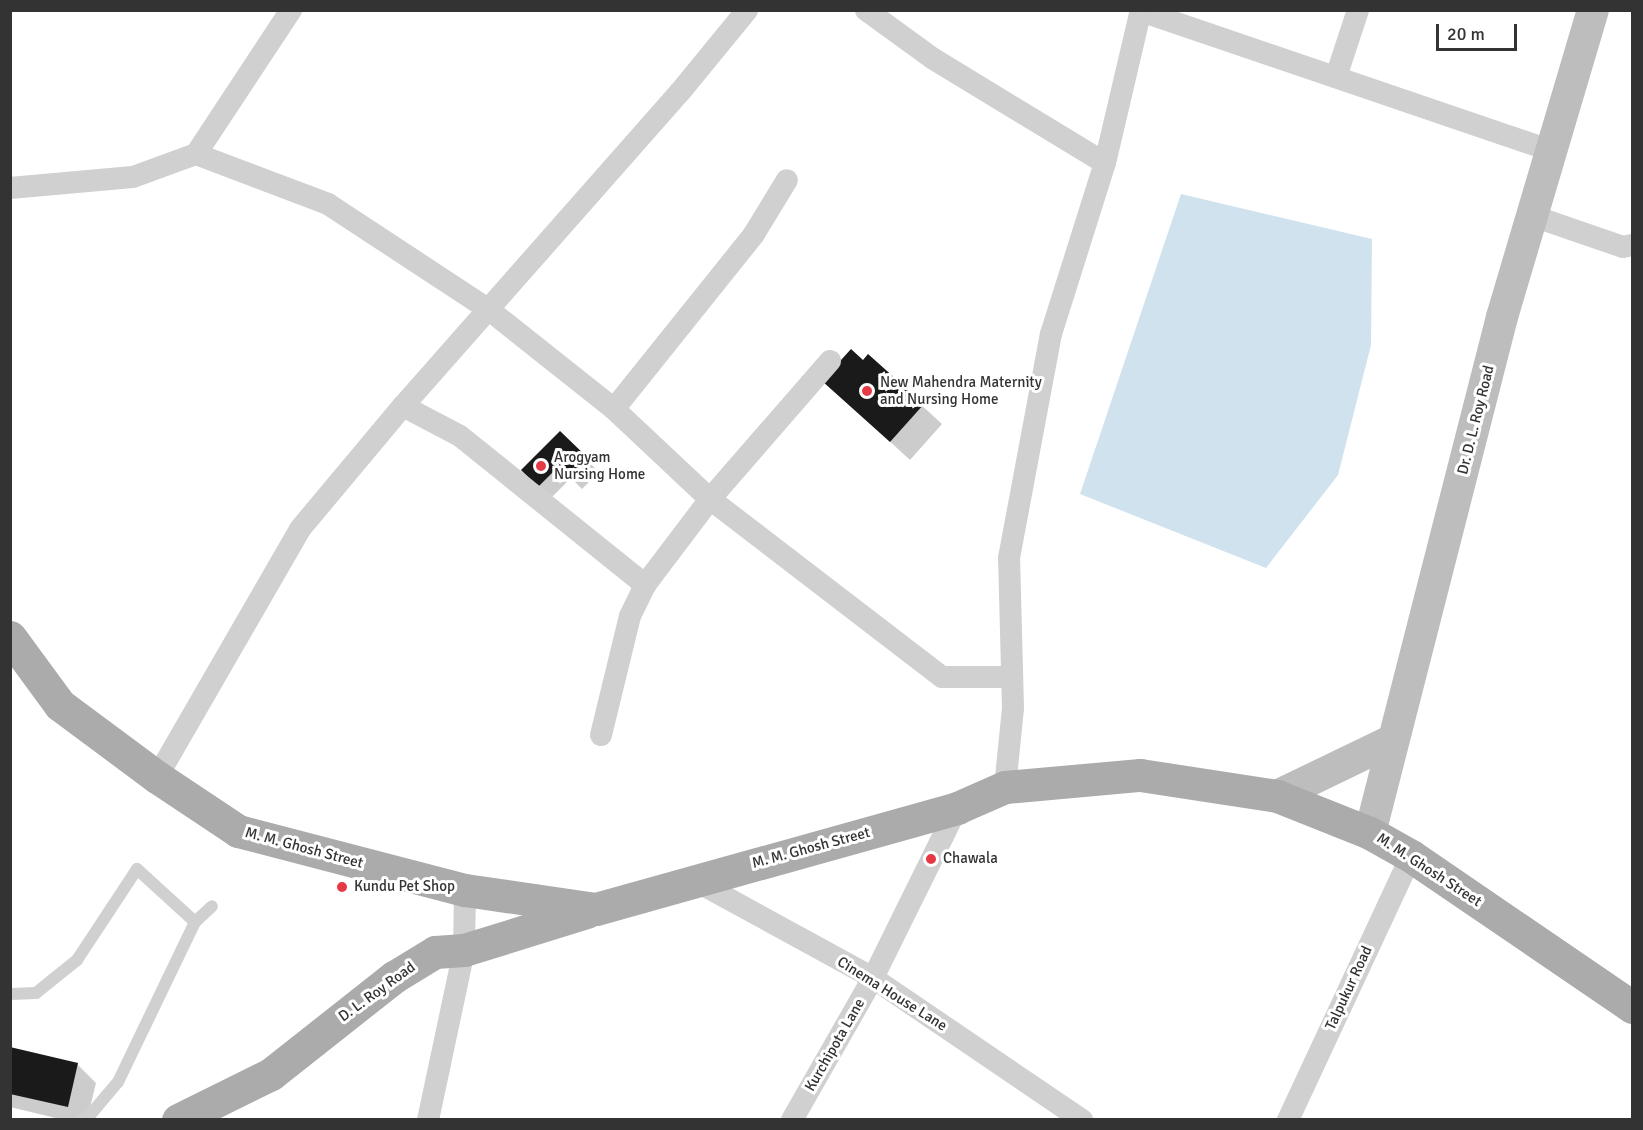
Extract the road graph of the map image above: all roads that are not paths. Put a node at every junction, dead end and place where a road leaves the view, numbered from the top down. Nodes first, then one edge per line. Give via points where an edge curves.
1 (291, 10) edge
2 (747, 10) edge
3 (866, 10) edge
4 (1358, 10) edge
5 (1593, 10) edge
6 (1141, 11) edge
7 (1336, 78) junction
8 (1552, 151) junction
9 (196, 154) junction
10 (1105, 163) junction
11 (787, 180) dead end
12 (10, 188) edge
13 (1533, 216) junction
14 (1632, 245) edge
15 (488, 309) junction
16 (830, 361) dead end
17 (403, 406) junction
18 (614, 409) junction
19 (710, 499) junction
20 (645, 585) junction
21 (10, 637) edge
22 (1012, 677) junction
23 (600, 735) dead end
24 (1393, 740) junction
25 (157, 777) junction
26 (1005, 787) junction
27 (1277, 796) junction
28 (957, 808) junction
29 (1370, 833) junction
30 (1411, 856) junction
31 (694, 880) junction
32 (465, 890) junction
33 (212, 906) dead end
34 (596, 909) junction
35 (195, 922) junction
36 (464, 950) junction
37 (873, 978) junction
38 (10, 994) edge
39 (1632, 1007) edge
40 (82, 1119) edge
41 (178, 1119) edge
42 (428, 1119) edge
43 (792, 1119) edge
44 (1082, 1119) edge
45 (1288, 1119) edge

1 - 9 street
2 - 15 street via 680,92
3 - 10 street via 932,58
4 - 7 street
5 - 8 street, Dr. D. L. Roy Road
6 - 7 street
6 - 10 street
7 - 8 street
8 - 13 street, Dr. D. L. Roy Road
9 - 12 street via 134,177
9 - 15 street via 328,204
10 - 22 street via 1051,334 1009,558
11 - 18 street via 754,234
13 - 14 street via 1623,247
13 - 24 street, Dr. D. L. Roy Road via 1502,317
15 - 17 street
15 - 18 street
16 - 19 street
17 - 20 street via 460,436
17 - 25 street via 300,529
18 - 19 street
19 - 20 street
19 - 22 street via 942,677
20 - 23 street via 630,616
21 - 25 main road, M. M. Ghosh Street via 60,705
22 - 26 street
24 - 27 street
24 - 29 street, Dr. D. L. Roy Road
25 - 32 main road, M. M. Ghosh Street via 238,831
26 - 27 main road, M. M. Ghosh Street via 1140,775
26 - 28 main road, M. M. Ghosh Street
27 - 29 main road, M. M. Ghosh Street
28 - 31 main road, M. M. Ghosh Street
28 - 37 street, Kurchipota Lane
29 - 30 main road, M. M. Ghosh Street
30 - 39 main road, M. M. Ghosh Street
30 - 45 street, Talpukur Road
31 - 34 main road, M. M. Ghosh Street
31 - 37 street, Cinema House Lane
32 - 34 main road, M. M. Ghosh Street
32 - 36 street
33 - 35 lane
34 - 36 main road, D. L. Roy Road
35 - 38 lane via 138,869 76,960 36,993
35 - 40 lane via 118,1082
36 - 41 main road, D. L. Roy Road via 435,952 394,976 271,1074
36 - 42 street
37 - 43 street, Kurchipota Lane
37 - 44 street, Cinema House Lane

